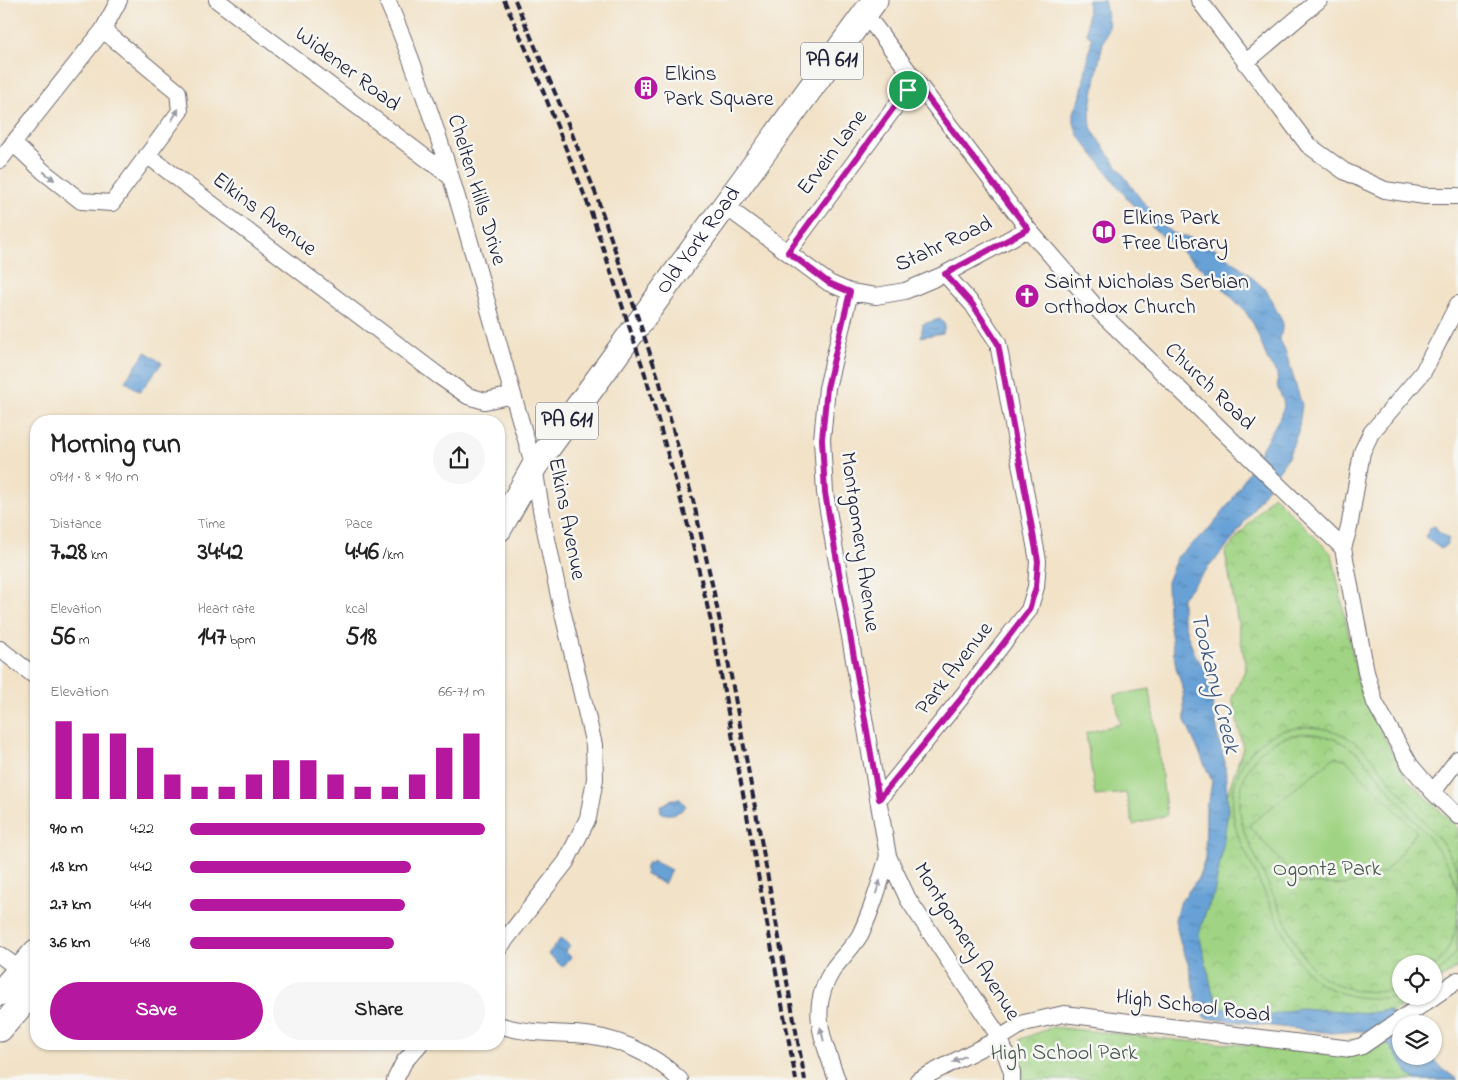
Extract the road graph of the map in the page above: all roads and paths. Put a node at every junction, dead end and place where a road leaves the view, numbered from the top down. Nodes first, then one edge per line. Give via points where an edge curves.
1 (119, 0) edge
2 (217, 0) edge
3 (387, 0) edge
4 (1199, 0) edge
5 (1319, 0) edge
6 (874, 5) edge
7 (103, 30) junction
8 (1245, 63) junction
9 (914, 80) junction
10 (13, 143) junction
11 (147, 155) junction
12 (0, 160) edge
13 (451, 176) junction
14 (1458, 196) edge
15 (725, 206) junction
16 (1028, 229) junction
17 (788, 252) junction
18 (945, 274) junction
19 (850, 292) junction
20 (1458, 304) edge
21 (513, 395) junction
22 (534, 467) junction
23 (505, 498) edge
24 (505, 518) edge
25 (1343, 548) junction
26 (0, 650) edge
27 (30, 672) edge
28 (1458, 759) edge
29 (1433, 792) junction
30 (879, 799) junction
31 (1458, 816) edge
32 (888, 856) junction
33 (505, 940) edge
34 (0, 955) edge
35 (30, 972) edge
36 (30, 974) edge
37 (30, 976) edge
38 (1458, 980) edge
39 (0, 993) edge
40 (505, 1027) edge
41 (0, 1029) edge
42 (1000, 1038) junction
43 (415, 1050) edge
44 (395, 1080) edge
45 (680, 1080) edge
46 (837, 1080) edge
47 (918, 1080) edge
48 (1012, 1080) edge

1 - 7 street
2 - 13 street, Widener Road
3 - 13 street, Chelten Hills Drive
4 - 8 street
5 - 8 street
6 - 9 street, Church Road
6 - 15 highway, Old York Road / PA 611
7 - 10 street
11 -> 7 street via 180,111 178,92
8 - 14 street via 1308,146 1344,171 1385,190 1425,196
9 - 16 street, Church Road
9 - 17 street, Ervein Lane
10 -> 11 street via 81,201 112,203
10 - 12 street
11 - 21 street, Elkins Avenue via 468,396 485,401
13 - 21 street, Chelten Hills Drive
15 - 17 street, Stahr Road
15 - 22 highway, Old York Road / PA 611
16 - 18 street, Stahr Road
16 - 25 street, Church Road via 1101,313
17 - 19 street, Stahr Road via 829,283
18 - 19 street, Stahr Road via 905,291 876,296
18 - 30 street, Park Avenue via 973,305 998,344 1038,561 1036,587 1029,610
19 - 30 street, Montgomery Avenue via 827,388 822,439 825,493
20 - 25 street via 1423,372 1371,432 1362,452
21 - 22 street, Elkins Avenue
22 - 23 highway, Old York Road / PA 611
22 - 24 highway, Old York Road / PA 611
22 - 33 street, Elkins Avenue via 560,601 594,745 595,780 588,818 566,862
25 - 29 street via 1366,672 1375,703 1410,765
26 - 27 street
28 - 29 street
29 - 31 street
30 - 32 street
32 - 42 street, Montgomery Avenue via 908,899
46 -> 32 street via 822,1036 819,1003 834,967 859,936
34 - 35 street
36 - 39 highway
37 - 41 highway
38 - 42 street, High School Road via 1362,1046 1351,1049 1064,1014 1024,1023
40 - 45 street via 607,1038 656,1060
42 -> 47 street, High School Road
42 - 48 street, Montgomery Avenue
43 - 44 street

